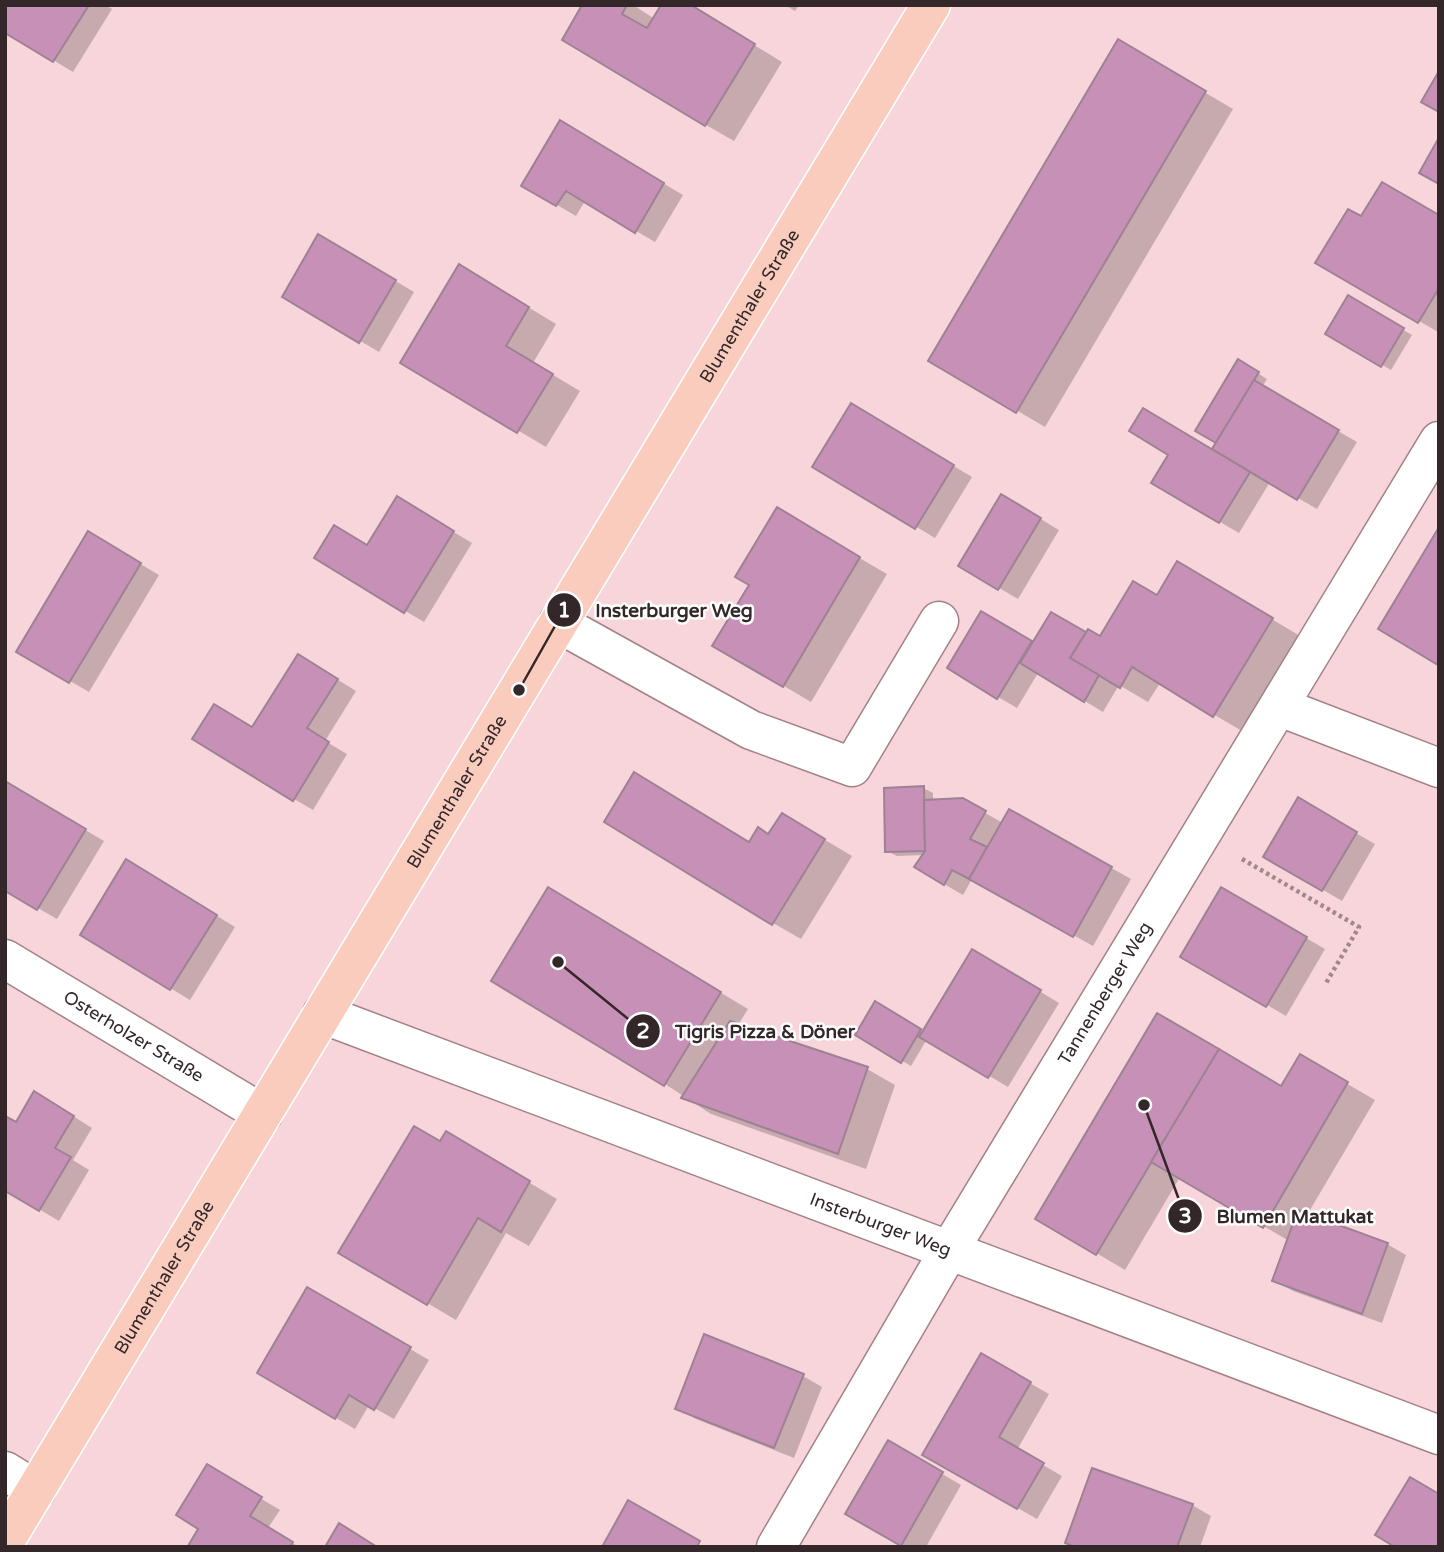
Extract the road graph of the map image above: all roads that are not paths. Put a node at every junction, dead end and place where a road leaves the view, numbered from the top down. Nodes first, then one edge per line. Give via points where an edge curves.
1 (931, 5) edge
2 (1439, 441) edge
3 (939, 621) dead end
4 (558, 623) junction
5 (1280, 707) junction
6 (1439, 768) edge
7 (5, 959) edge
8 (322, 1014) junction
9 (263, 1114) junction
10 (950, 1250) junction
11 (1439, 1435) edge
12 (21, 1480) edge
13 (5, 1541) edge
14 (776, 1547) edge

1 - 4 main road, Blumenthaler Straße
2 - 5 street, Tannenberger Weg
3 - 4 street via 852,767 751,730
4 - 8 main road, Blumenthaler Straße
5 - 6 street
5 - 10 street, Tannenberger Weg
7 - 9 street, Osterholzer Straße
8 - 9 main road, Blumenthaler Straße
8 - 10 street, Insterburger Weg
9 - 12 main road, Blumenthaler Straße
10 - 11 street, Insterburger Weg
10 - 14 street, Tannenberger Weg
12 - 13 main road, Blumenthaler Straße

